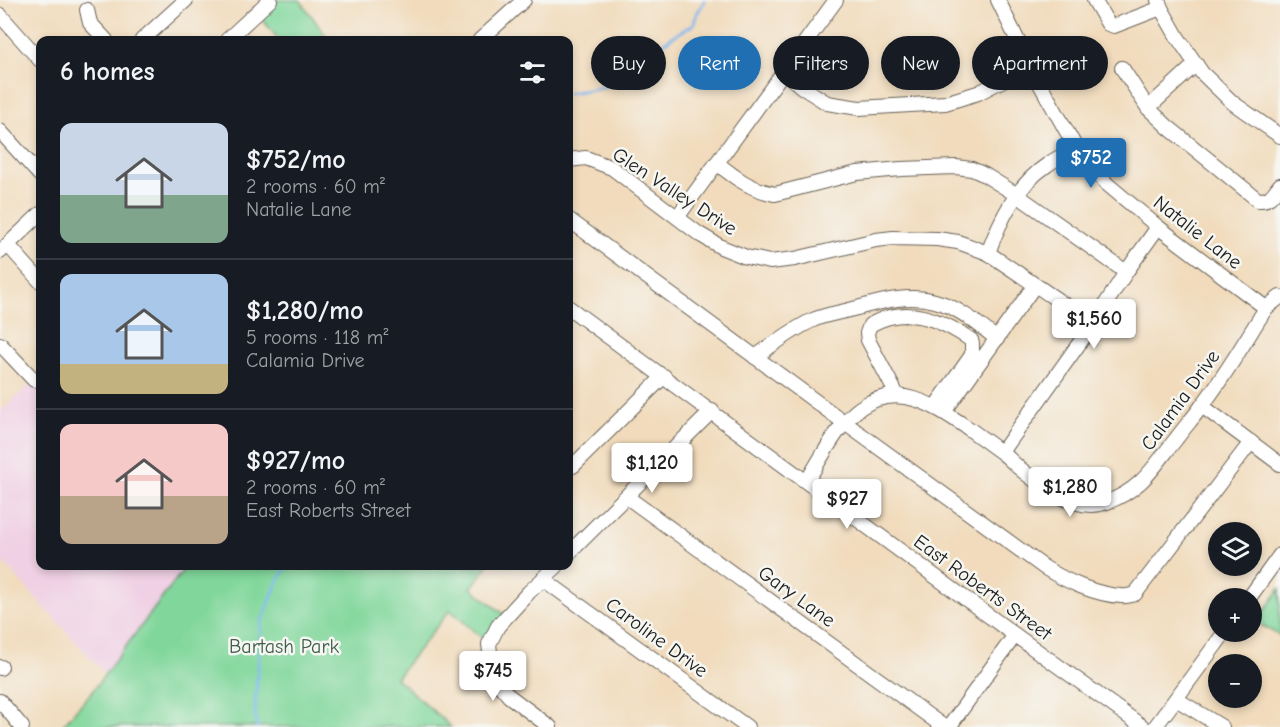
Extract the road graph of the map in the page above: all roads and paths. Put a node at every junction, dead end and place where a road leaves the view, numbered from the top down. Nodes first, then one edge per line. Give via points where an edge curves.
1 (524, 0) edge
2 (836, 0) edge
3 (998, 0) edge
4 (1094, 0) edge
5 (267, 1) edge
6 (181, 2) edge
7 (1160, 4) edge
8 (87, 10) dead end
9 (0, 15) edge
10 (102, 36) edge
11 (146, 36) edge
12 (231, 36) edge
13 (484, 36) edge
14 (810, 36) edge
15 (1015, 36) edge
16 (36, 56) edge
17 (1196, 64) junction
18 (1122, 68) dead end
19 (773, 87) edge
20 (807, 90) edge
21 (984, 90) edge
22 (1043, 90) edge
23 (1148, 108) junction
24 (1280, 136) edge
25 (3, 140) edge
26 (1076, 148) junction
27 (573, 159) edge
28 (717, 162) junction
29 (36, 171) edge
30 (1280, 185) edge
31 (1017, 195) junction
32 (678, 216) junction
33 (36, 218) edge
34 (573, 223) edge
35 (1158, 227) junction
36 (4, 248) edge
37 (988, 253) junction
38 (1126, 272) junction
39 (36, 277) edge
40 (1035, 285) junction
41 (1280, 297) edge
42 (1266, 308) junction
43 (573, 311) edge
44 (1093, 324) junction
45 (997, 339) junction
46 (0, 344) edge
47 (755, 357) junction
48 (664, 376) junction
49 (34, 380) dead end
50 (897, 395) junction
51 (1202, 406) junction
52 (939, 410) junction
53 (712, 411) junction
54 (845, 423) junction
55 (1251, 442) junction
56 (1002, 452) junction
57 (1280, 464) edge
58 (573, 466) dead end
59 (807, 481) junction
60 (627, 496) junction
61 (573, 549) edge
62 (1280, 555) edge
63 (553, 570) edge
64 (543, 579) junction
65 (1256, 588) edge
66 (1016, 635) junction
67 (1218, 642) edge
68 (1176, 699) junction
69 (0, 701) edge
70 (22, 727) edge
71 (550, 727) edge
72 (747, 727) edge
73 (944, 727) edge
74 (949, 727) edge
75 (1143, 727) edge
76 (1155, 727) edge
77 (1222, 727) edge

1 - 13 street
2 - 14 street
3 - 15 street, Natalie Lane
4 - 7 street via 1108,24 1114,26
5 - 12 street
6 - 11 street
7 - 17 street
8 - 10 street via 90,23
9 - 16 street
17 - 23 street
17 - 24 street via 1233,103
18 - 23 street
19 - 28 street
20 - 21 street via 827,103 859,108 945,103
22 - 26 street, Natalie Lane
23 - 30 street via 1258,200 1271,197
25 - 29 street
26 - 31 street via 1046,165
26 - 35 street, Natalie Lane via 1107,184
27 - 32 street, Glen Valley Drive via 586,158 612,168
28 - 31 street via 748,185 775,194 857,173 956,167 972,169
28 - 32 street
31 - 37 street via 996,230
31 - 38 street
32 - 37 street, Glen Valley Drive via 722,248 770,262 903,238 958,242
33 - 36 street
34 - 47 street
35 - 38 street
35 - 42 street, Natalie Lane
36 - 39 street
37 - 40 street, Glen Valley Drive
38 - 44 street
40 - 44 street, Glen Valley Drive
40 - 45 street
41 - 42 street, Calamia Drive
42 - 51 street, Calamia Drive
43 - 48 street, East Roberts Street
44 - 56 street
45 - 47 street via 950,307 935,301 902,298 814,320
45 - 52 street
46 - 49 street
47 - 54 street
48 - 53 street, East Roberts Street
48 - 58 street
50 - 52 street, Calamia Drive
50 - 52 street via 867,333 877,321 925,316 943,323 972,344 972,355
50 - 54 street via 872,401
51 - 55 street
51 - 56 street, Calamia Drive via 1146,478 1105,503 1091,505 1058,496
52 - 56 street, Calamia Drive
53 - 59 street, East Roberts Street
53 - 60 street
54 - 55 street via 1064,580 1122,597 1135,594
54 - 59 street
55 - 57 street
59 - 66 street, East Roberts Street
60 - 61 street
60 - 73 street, Gary Lane
62 - 65 street
63 - 64 street
64 - 71 street via 498,626 489,644 496,681
64 - 72 street, Caroline Drive
66 - 74 street
66 - 75 street, East Roberts Street
67 - 68 street
68 - 76 street
68 - 77 street
69 - 70 street

